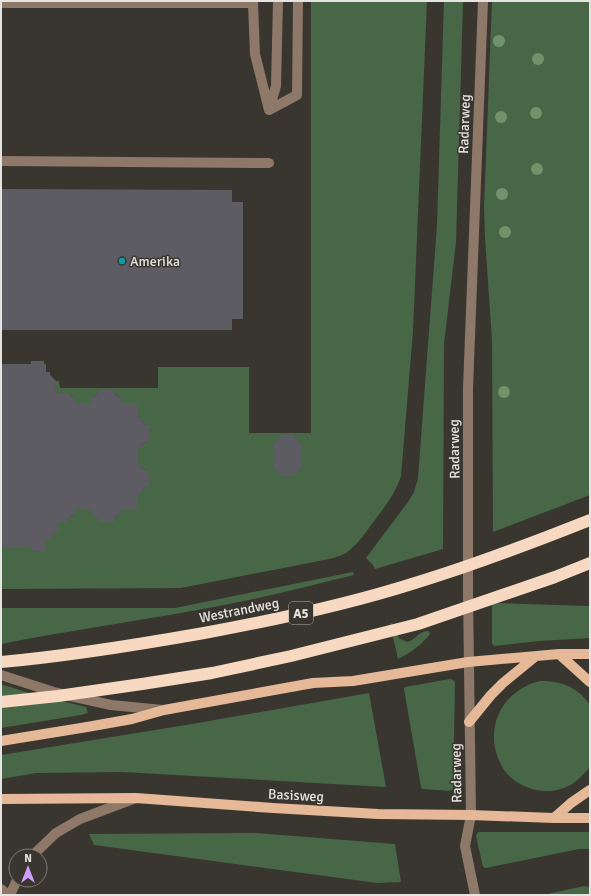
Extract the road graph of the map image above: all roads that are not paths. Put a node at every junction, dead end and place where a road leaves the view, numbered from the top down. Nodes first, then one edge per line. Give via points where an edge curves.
1 (278, 1) edge
2 (298, 1) edge
3 (483, 1) edge
4 (1, 3) edge
5 (269, 110) junction
6 (1, 161) edge
7 (269, 163) dead end
8 (590, 520) edge
9 (590, 563) edge
10 (560, 654) junction
11 (590, 654) edge
12 (536, 656) junction
13 (1, 662) edge
14 (468, 662) junction
15 (1, 676) edge
16 (590, 682) edge
17 (1, 702) edge
18 (164, 710) junction
19 (469, 722) junction
20 (1, 741) edge
21 (590, 790) edge
22 (136, 798) junction
23 (1, 799) edge
24 (471, 815) junction
25 (554, 818) junction
26 (590, 818) edge
27 (40, 848) edge
28 (1, 889) edge
29 (9, 895) edge
30 (476, 895) edge

1 - 5 street via 276,86
2 - 5 street via 297,95
3 - 14 street, Radarweg via 468,388
4 - 5 street via 253,3 255,54
6 - 7 street
8 - 13 highway, Westrandweg / A5, bridge via 414,584 279,619 126,647
9 - 17 highway, bridge via 418,624 291,656 212,673
10 - 11 main road
10 - 12 main road
10 - 16 main road
12 - 14 main road
12 - 19 main road via 503,683
14 - 18 main road via 353,681 313,683
14 - 19 street, Radarweg
15 - 18 street via 57,693 111,705
18 - 20 main road via 132,719
19 - 24 street, Radarweg
21 - 25 main road
22 - 23 main road, Basisweg
22 - 24 main road, Basisweg via 378,814
22 - 27 street via 80,819 56,833
24 - 25 main road, Basisweg
24 - 30 street, Radarweg via 465,846
25 - 26 main road, Basisweg
28 - 29 street

